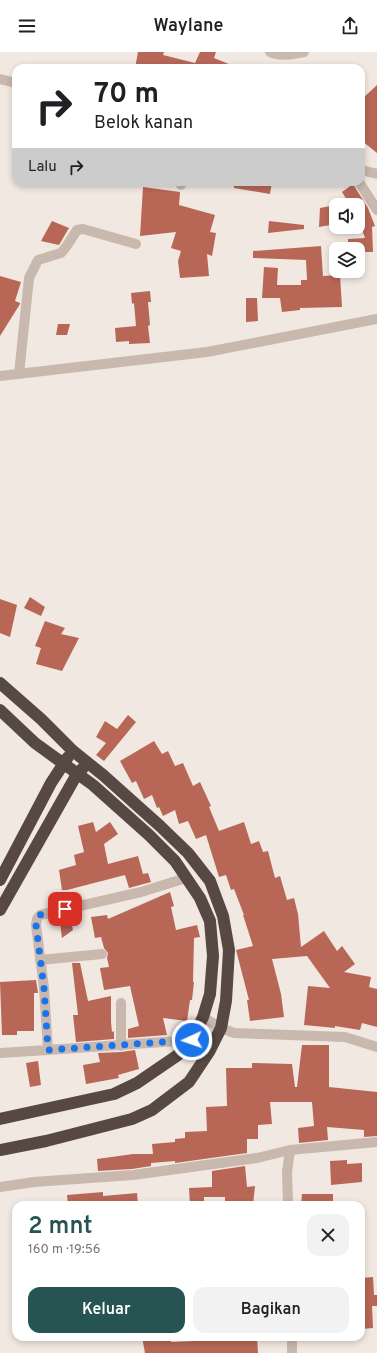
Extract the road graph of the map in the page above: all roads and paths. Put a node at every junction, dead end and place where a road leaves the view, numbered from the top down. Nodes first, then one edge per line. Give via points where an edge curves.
1 (270, 52) edge
2 (304, 52) edge
3 (0, 79) edge
4 (12, 82) edge
5 (365, 171) edge
6 (377, 174) edge
7 (362, 186) edge
8 (377, 210) edge
9 (136, 244) dead end
10 (377, 319) edge
11 (19, 374) junction
12 (0, 376) edge
13 (0, 683) edge
14 (0, 710) edge
15 (73, 751) junction
16 (63, 763) junction
17 (88, 763) junction
18 (78, 774) junction
19 (186, 878) junction
20 (0, 880) edge
21 (0, 910) edge
22 (102, 954) dead end
23 (40, 960) junction
24 (121, 1003) dead end
25 (203, 1017) junction
26 (221, 1028) junction
27 (192, 1040) junction
28 (121, 1046) junction
29 (377, 1047) edge
30 (48, 1050) junction
31 (0, 1053) edge
32 (0, 1119) edge
33 (377, 1142) edge
34 (0, 1150) edge
35 (290, 1150) junction
36 (0, 1187) edge
37 (288, 1201) edge
38 (292, 1341) edge
39 (292, 1353) edge

1 - 2 street
3 - 4 street
5 - 6 street
7 - 8 street
9 - 11 street via 82,229 74,234 61,253 38,260 29,278
10 - 11 street via 206,352
11 - 12 street
13 - 15 highway
14 - 16 highway via 35,743
15 - 16 highway
15 - 17 highway
16 - 18 highway
16 - 20 highway
17 - 18 highway
17 - 26 highway via 177,842 210,881 223,916 228,950 226,1001
18 - 19 highway via 149,835 175,861
18 - 21 highway
19 - 23 street via 141,892 40,915 36,925
19 - 25 highway via 200,898 210,921 213,956 210,994
22 - 23 street
23 - 30 street
24 - 28 street
25 - 26 street
25 - 27 highway
26 - 29 street via 234,1033 345,1037
26 - 34 highway via 189,1082 152,1110 132,1119
27 - 28 street
27 - 32 highway via 163,1066 114,1094
28 - 30 street
30 - 31 street
33 - 35 street
35 - 36 street via 257,1158 133,1175
35 - 37 street via 287,1172
38 - 39 street

